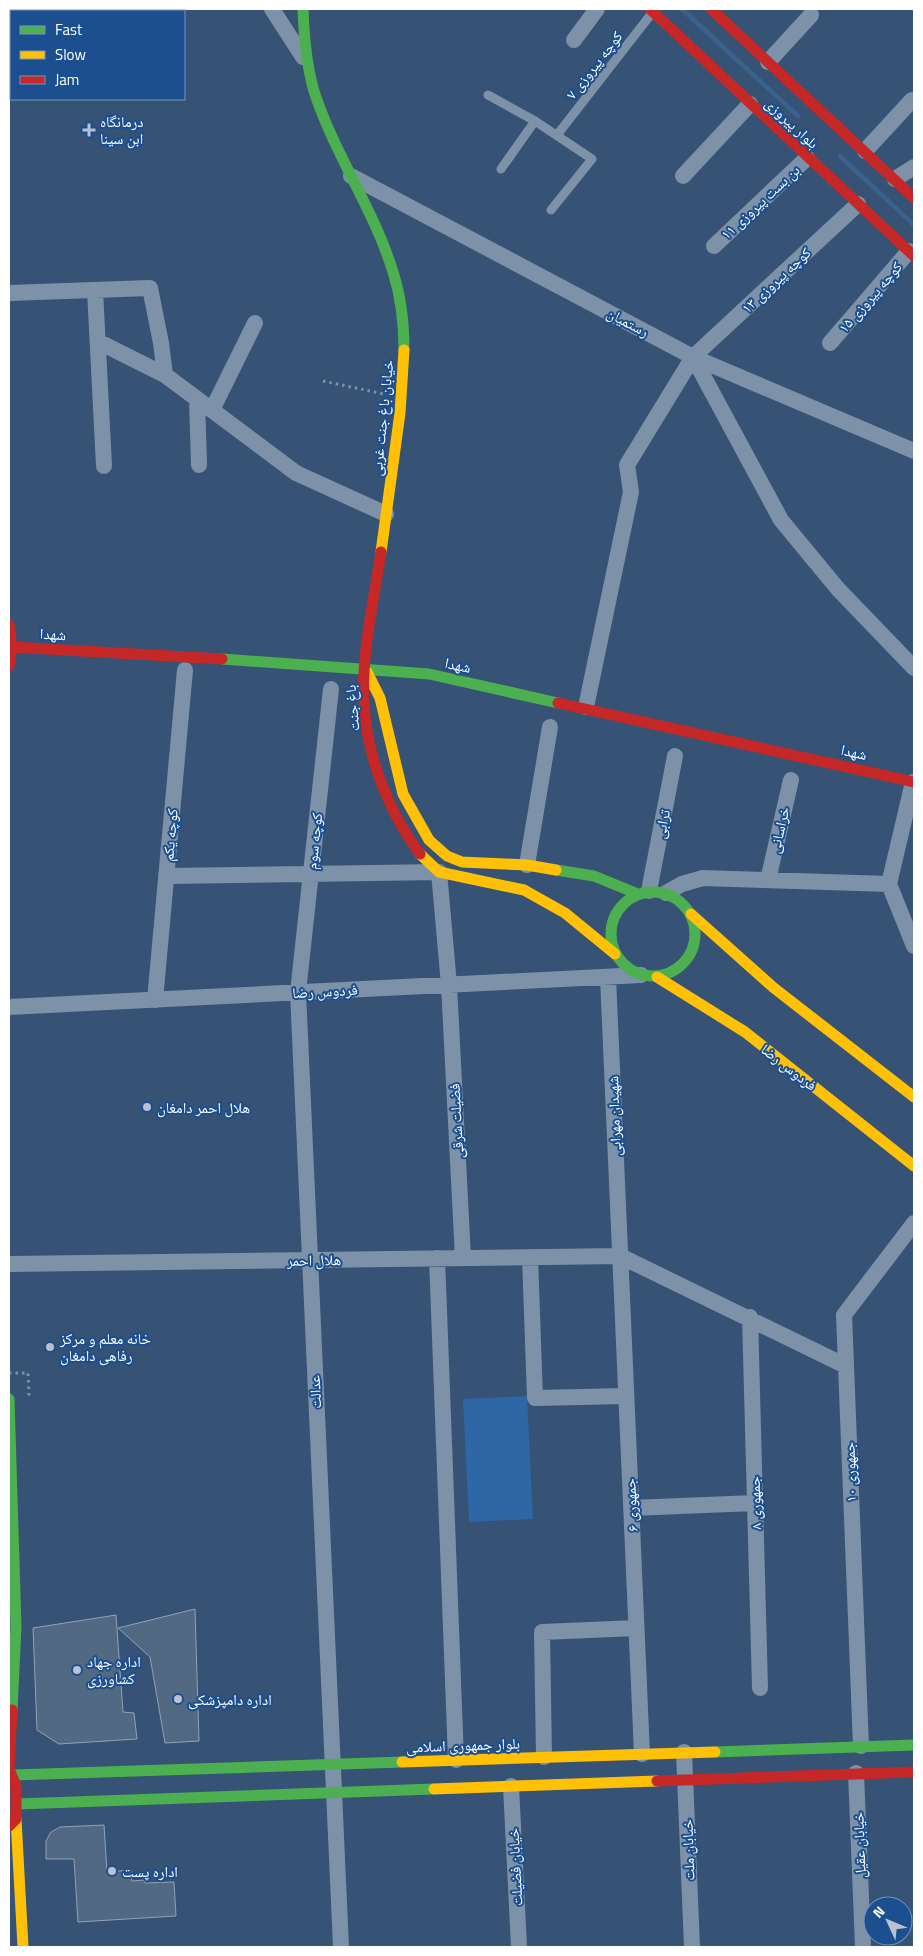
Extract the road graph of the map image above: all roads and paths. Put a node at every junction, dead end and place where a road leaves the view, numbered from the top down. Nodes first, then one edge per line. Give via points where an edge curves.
1 (272, 9) edge
2 (303, 9) edge
3 (597, 9) edge
4 (711, 9) edge
5 (652, 10) edge
6 (811, 15) dead end
7 (574, 40) dead end
8 (306, 61) junction
9 (768, 62) junction
10 (488, 95) dead end
11 (912, 100) dead end
12 (750, 104) junction
13 (535, 121) junction
14 (556, 135) junction
15 (865, 152) junction
16 (807, 158) junction
17 (914, 167) edge
18 (501, 169) dead end
19 (350, 175) junction
20 (683, 176) dead end
21 (894, 179) junction
22 (914, 198) edge
23 (858, 204) junction
24 (551, 210) dead end
25 (714, 246) dead end
26 (912, 254) edge
27 (95, 290) junction
28 (9, 293) edge
29 (255, 323) dead end
30 (99, 342) junction
31 (830, 343) dead end
32 (693, 357) junction
33 (165, 375) junction
34 (323, 381) dead end
35 (402, 398) junction
36 (198, 400) junction
37 (212, 410) junction
38 (914, 451) edge
39 (199, 465) dead end
40 (104, 466) dead end
41 (386, 514) junction
42 (9, 625) edge
43 (12, 647) junction
44 (9, 666) edge
45 (365, 668) junction
46 (914, 668) edge
47 (186, 670) dead end
48 (331, 689) dead end
49 (586, 707) junction
50 (550, 727) dead end
51 (675, 756) dead end
52 (914, 778) edge
53 (791, 780) dead end
54 (527, 865) junction
55 (439, 872) junction
56 (310, 874) junction
57 (166, 876) junction
58 (768, 880) junction
59 (889, 884) junction
60 (644, 892) junction
61 (666, 893) junction
62 (691, 914) junction
63 (908, 915) edge
64 (914, 946) edge
65 (615, 954) junction
66 (641, 975) junction
67 (657, 976) junction
68 (608, 977) junction
69 (449, 985) junction
70 (298, 992) junction
71 (155, 1000) junction
72 (9, 1007) edge
73 (914, 1097) edge
74 (914, 1166) edge
75 (914, 1223) edge
76 (530, 1256) junction
77 (620, 1256) junction
78 (438, 1258) junction
79 (463, 1258) junction
80 (310, 1260) junction
81 (9, 1264) edge
82 (750, 1317) junction
83 (846, 1366) junction
84 (9, 1373) edge
85 (29, 1396) dead end
86 (626, 1396) junction
87 (9, 1399) edge
88 (755, 1503) junction
89 (631, 1508) junction
90 (636, 1628) junction
91 (760, 1688) dead end
92 (914, 1745) edge
93 (861, 1746) junction
94 (684, 1752) junction
95 (642, 1754) junction
96 (544, 1757) junction
97 (456, 1760) junction
98 (332, 1765) junction
99 (11, 1772) edge
100 (914, 1772) edge
101 (856, 1773) junction
102 (685, 1780) junction
103 (511, 1786) junction
104 (334, 1792) junction
105 (17, 1804) junction
106 (12, 1823) edge
107 (23, 1947) edge
108 (341, 1947) edge
109 (518, 1947) edge
110 (692, 1947) edge
111 (863, 1947) edge

1 - 8 street
2 - 8 street, خیابان باغ جنت غربی
3 - 7 street
4 - 9 street, بلوار پیروزی
5 - 12 street, بلوار پیروزی
5 - 14 lane, کوچه پیروزی ۷
6 - 9 street
8 - 19 street, خیابان باغ جنت غربی via 323,120
9 - 15 street, بلوار پیروزی
10 - 13 lane
11 - 15 street
12 - 16 street, بلوار پیروزی
12 - 20 street
13 - 14 lane
13 - 18 lane
14 - 24 lane via 592,159
15 - 21 street, بلوار پیروزی
16 - 23 street, بلوار پیروزی
16 - 25 street, بن بست پیروزی ۱۱
17 - 21 street
19 - 32 street, رستمیان
19 - 35 street, خیابان باغ جنت غربی via 387,253 402,310 406,370
21 - 22 street, بلوار پیروزی
23 - 26 street, بلوار پیروزی
23 - 32 street, کوچه پیروزی ۱۳
26 - 31 street, کوچه پیروزی ۱۵
27 - 28 street
27 - 30 street
27 - 33 street via 150,288
29 - 37 street
30 - 33 street
30 - 40 street
32 - 38 street, رستمیان
32 - 46 street via 781,520 838,589
32 - 49 street, کوچه پیروزی ۱۳ via 627,465 631,492
33 - 36 street
34 - 35 path
35 - 41 street, خیابان باغ جنت غربی
36 - 37 street
36 - 39 street
37 - 41 street via 296,473
41 - 45 street, خیابان باغ جنت غربی
42 - 43 street
43 - 44 street
43 - 45 street, شهدا
45 - 49 street, شهدا via 429,674
45 - 54 street, باغ جنت via 380,698 403,794 429,840 446,856 462,862
45 - 55 street, باغ جنت via 364,703 370,740 386,798 405,834 421,856
47 - 57 street, کوچه یکم
48 - 56 street, کوچه سوم
49 - 52 street, شهدا via 890,776
50 - 54 street
51 - 60 street, ترابی
52 - 59 street
53 - 58 street, خراسانی
54 - 60 street, باغ جنت via 594,876
55 - 56 street
55 - 65 street via 524,890 565,913
55 - 69 street, فضیلت شرقی
56 - 57 street
56 - 70 street, کوچه سوم
57 - 71 street, کوچه یکم
58 - 59 street
58 - 61 street via 703,878
59 - 63 street
60 - 61 street
60 - 65 street via 626,901 616,912 611,926
61 - 62 street via 681,901
62 - 67 street via 696,930 694,946 686,961 673,972
62 - 73 street via 774,988
63 - 64 street
65 - 66 street via 626,967
66 - 67 street
66 - 68 street, فردوس رضا
67 - 74 street, فردوس رضا via 745,1032
68 - 69 street, فردوس رضا
68 - 77 street, شهیدان مهرابی
69 - 70 street, فردوس رضا
69 - 79 street, فضیلت شرقی
70 - 71 street, فردوس رضا
70 - 80 street, عدالت
71 - 72 street, فردوس رضا
75 - 83 street, جمهوری ۱۰ via 844,1315
76 - 77 street, هلال احمر
76 - 79 street, هلال احمر
76 - 86 street via 535,1398
77 - 82 street
77 - 86 street, جمهوری ۶
78 - 79 street, هلال احمر
78 - 80 street, هلال احمر
78 - 97 street
80 - 81 street, هلال احمر
80 - 98 street, عدالت
82 - 83 street
82 - 88 street, جمهوری ۸
83 - 93 street, جمهوری ۱۰
84 - 85 path via 28,1374
86 - 89 street, جمهوری ۶
87 - 99 street via 16,1627
88 - 89 street
88 - 91 street, جمهوری ۸
89 - 90 street, جمهوری ۶
90 - 95 street, جمهوری ۶
90 - 96 street via 542,1632
92 - 93 street, بلوار جمهوری اسلامی
93 - 94 street, بلوار جمهوری اسلامی
94 - 95 street, بلوار جمهوری اسلامی
94 - 102 street, خیابان ملت
95 - 96 street, بلوار جمهوری اسلامی
96 - 97 street, بلوار جمهوری اسلامی
97 - 98 street, بلوار جمهوری اسلامی
98 - 99 street, بلوار جمهوری اسلامی
98 - 104 street, عدالت
99 - 105 street
100 - 101 street
101 - 102 street
101 - 111 street, خیابان عقیل
102 - 103 street
102 - 110 street, خیابان ملت
103 - 104 street
103 - 109 street, خیابان فضیلت
104 - 105 street
104 - 108 street, عدالت
105 - 106 street
106 - 107 street

